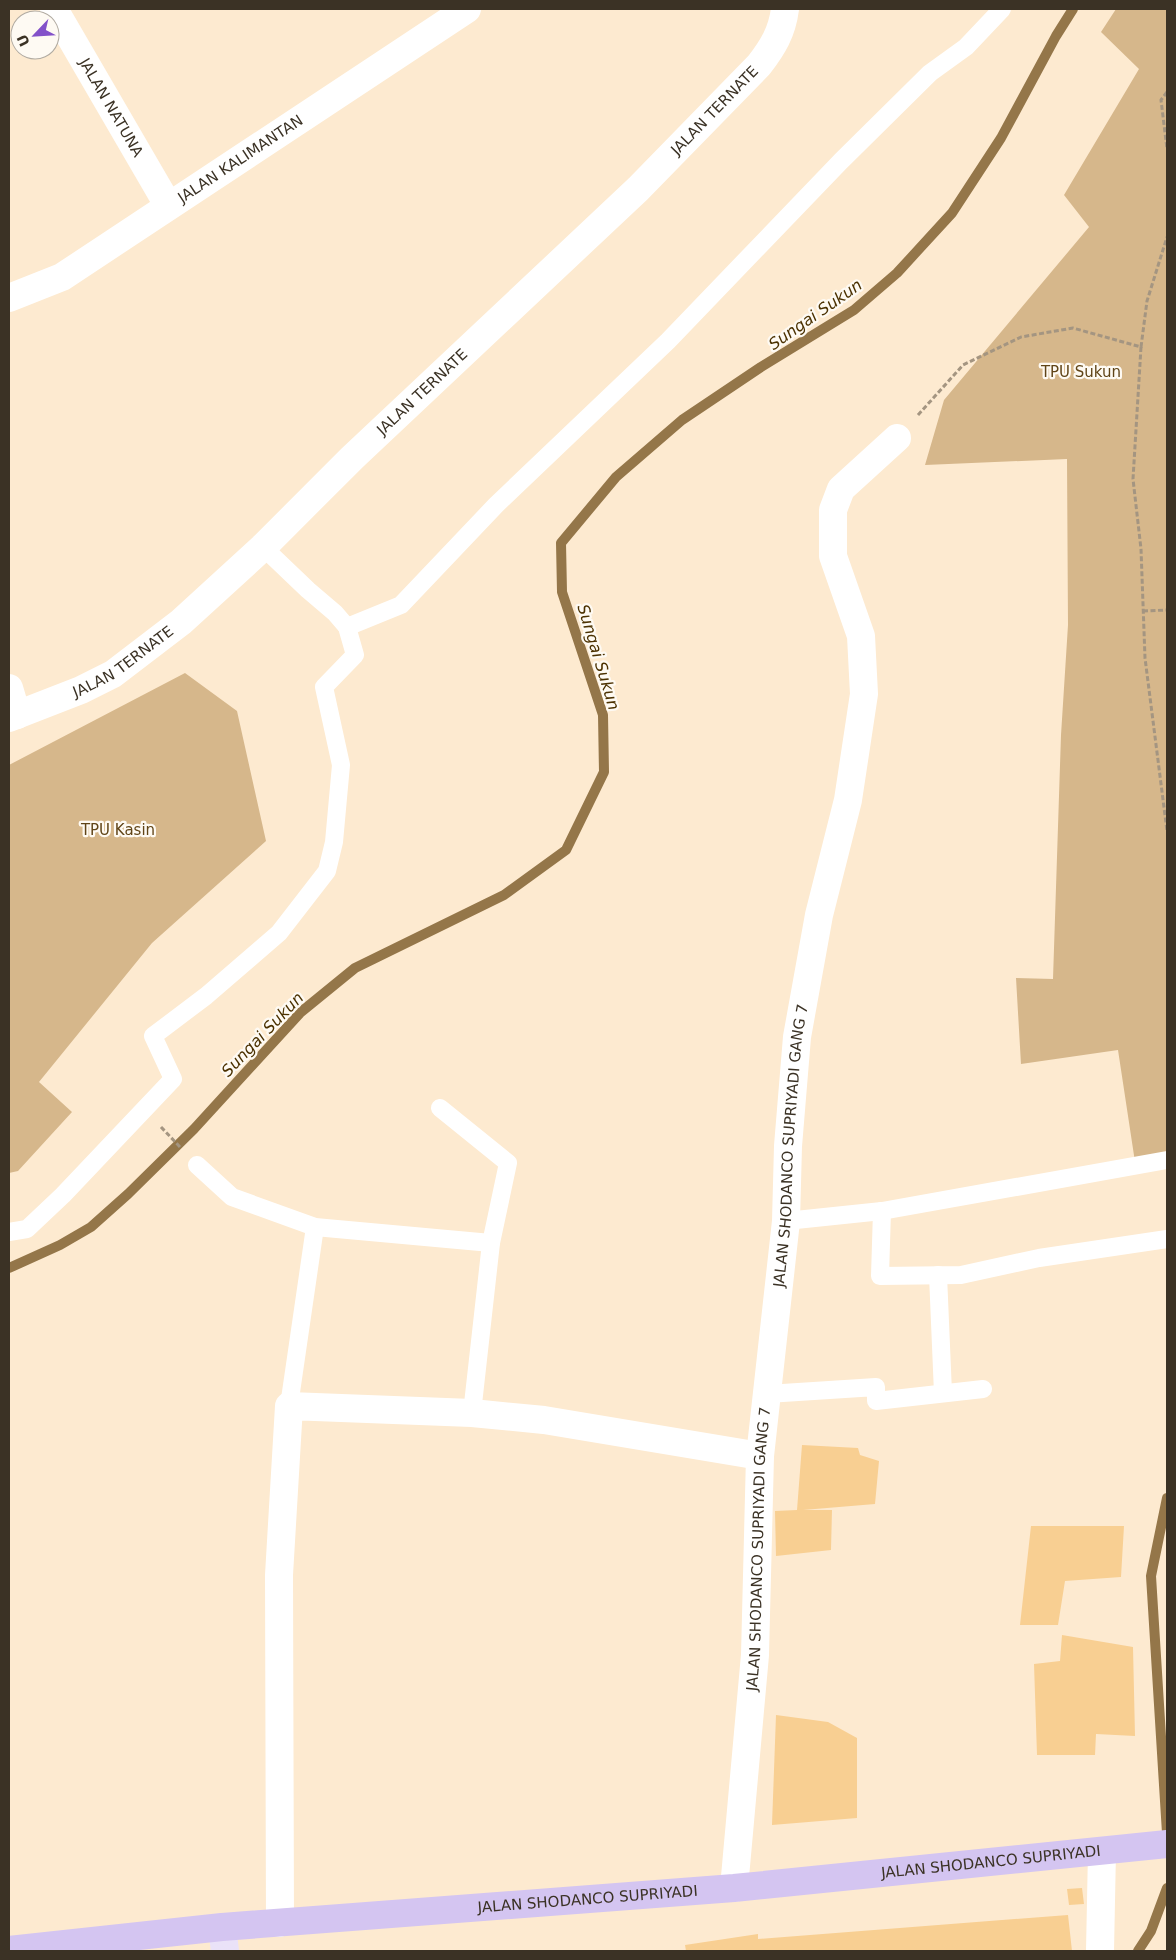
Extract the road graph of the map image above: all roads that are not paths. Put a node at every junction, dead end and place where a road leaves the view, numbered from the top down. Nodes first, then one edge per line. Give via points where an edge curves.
1 (54, 9) edge
2 (467, 9) edge
3 (785, 9) edge
4 (1002, 9) edge
5 (168, 205) junction
6 (9, 298) edge
7 (897, 438) road end
8 (263, 547) junction
9 (347, 627) junction
10 (9, 688) edge
11 (13, 717) edge
12 (440, 1108) dead end
13 (1167, 1160) edge
14 (197, 1165) road end
15 (882, 1211) junction
16 (786, 1221) junction
17 (315, 1226) junction
18 (9, 1232) edge
19 (1167, 1240) edge
20 (491, 1243) junction
21 (938, 1275) junction
22 (983, 1389) dead end
23 (943, 1393) junction
24 (767, 1394) junction
25 (289, 1406) junction
26 (472, 1414) junction
27 (760, 1456) junction
28 (1167, 1844) edge
29 (1102, 1851) junction
30 (734, 1888) junction
31 (280, 1923) junction
32 (224, 1939) edge
33 (9, 1950) edge
34 (1100, 1951) edge

1 - 5 street, JALAN NATUNA
2 - 5 street, JALAN KALIMANTAN
3 - 8 street, JALAN TERNATE via 783,25 774,45 752,72 638,189 352,458
4 - 9 lane via 966,47 930,73 841,161 675,334 496,505 401,605
5 - 6 street, JALAN KALIMANTAN via 62,277
7 - 16 street, JALAN SHODANCO SUPRIYADI GANG 7 via 841,489 833,510 833,556 861,636 864,694 848,800 819,914 797,1037
8 - 9 lane
8 - 11 street, JALAN TERNATE via 181,622 113,674
9 - 18 lane via 355,655 324,687 341,765 334,842 327,871 279,933 206,996 153,1036 173,1079 146,1110 27,1229
10 - 11 street
12 - 20 lane via 508,1162
13 - 15 lane
14 - 17 lane via 232,1197
15 - 16 lane
15 - 21 lane via 880,1276
16 - 24 street, JALAN SHODANCO SUPRIYADI GANG 7
17 - 20 lane
17 - 25 lane
19 - 21 lane via 1039,1258 961,1275
20 - 26 lane
21 - 23 lane
22 - 23 lane
23 - 24 lane via 876,1401 876,1387
24 - 27 street, JALAN SHODANCO SUPRIYADI GANG 7
25 - 26 street
25 - 31 street via 279,1575
26 - 27 street via 544,1420
27 - 30 street, JALAN SHODANCO SUPRIYADI GANG 7 via 755,1655
28 - 29 main road, JALAN SHODANCO SUPRIYADI
29 - 30 main road, JALAN SHODANCO SUPRIYADI
29 - 34 street
30 - 31 main road, JALAN SHODANCO SUPRIYADI
31 - 32 main road, JALAN SHODANCO SUPRIYADI
32 - 33 main road, JALAN SHODANCO SUPRIYADI

